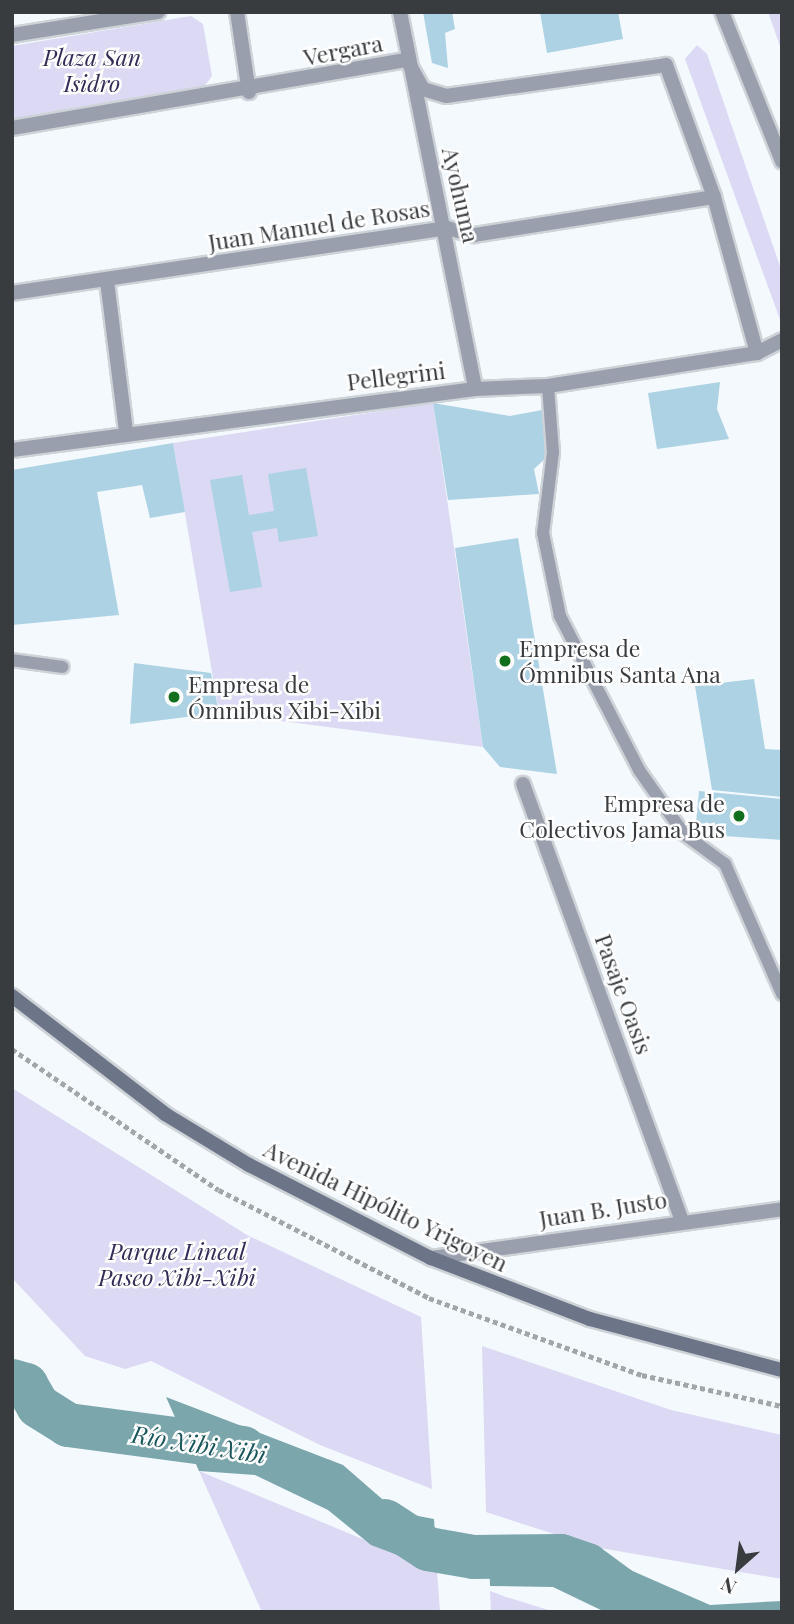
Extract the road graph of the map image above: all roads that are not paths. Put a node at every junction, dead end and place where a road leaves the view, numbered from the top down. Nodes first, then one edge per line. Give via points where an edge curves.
1 (158, 12) edge
2 (237, 12) edge
3 (400, 12) edge
4 (722, 12) edge
5 (12, 35) edge
6 (407, 61) junction
7 (249, 92) junction
8 (12, 128) edge
9 (782, 161) edge
10 (714, 197) junction
11 (447, 228) junction
12 (107, 281) junction
13 (12, 293) edge
14 (782, 340) edge
15 (757, 353) junction
16 (548, 386) junction
17 (475, 389) junction
18 (126, 432) junction
19 (12, 450) edge
20 (12, 660) edge
21 (63, 667) dead end
22 (523, 783) dead end
23 (782, 994) edge
24 (12, 996) edge
25 (782, 1209) edge
26 (682, 1220) junction
27 (431, 1258) junction
28 (782, 1370) edge

1 - 5 street
2 - 7 street
3 - 6 street, Ayohuma
4 - 9 street
6 - 7 street, Vergara
6 - 10 street, Vergara via 424,89 446,96 666,65
6 - 11 street, Ayohuma
7 - 8 street, Vergara
10 - 11 street, Juan Manuel de Rosas via 474,235
10 - 15 street
11 - 12 street, Juan Manuel de Rosas
11 - 17 street, Ayohuma
12 - 13 street, Juan Manuel de Rosas
12 - 18 street
14 - 15 street, Pellegrini
15 - 16 street, Pellegrini
16 - 17 street, Pellegrini
16 - 23 lane via 553,452 543,533 560,617 639,770 684,834 725,864
17 - 18 street, Pellegrini
18 - 19 street, Pellegrini
20 - 21 lane
22 - 26 street, Pasaje Oasis
24 - 27 main road, Avenida Hipólito Yrigoyen via 165,1114 249,1165
25 - 26 street, Juan B. Justo
26 - 27 street, Juan B. Justo
27 - 28 main road, Avenida Hipólito Yrigoyen via 590,1319

